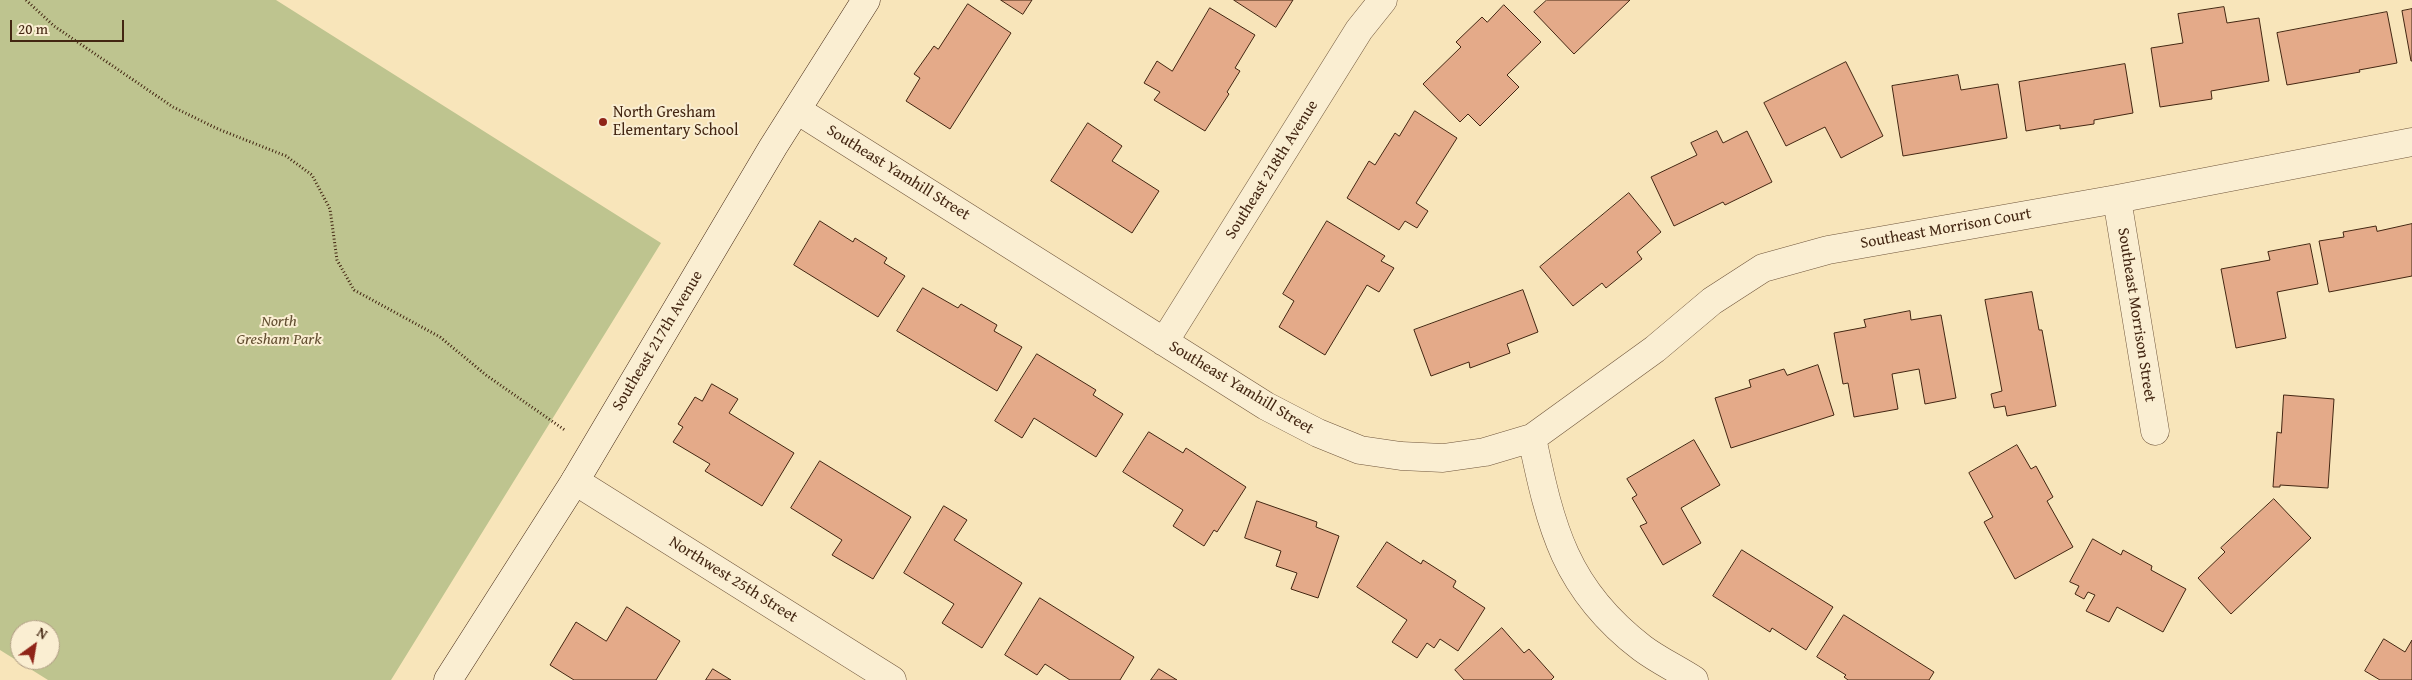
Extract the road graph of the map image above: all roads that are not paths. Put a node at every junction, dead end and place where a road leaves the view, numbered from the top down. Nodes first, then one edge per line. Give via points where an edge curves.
1 (866, 0) edge
2 (1383, 0) edge
3 (797, 110) junction
4 (2412, 142) edge
5 (2117, 199) junction
6 (1164, 342) junction
7 (2155, 430) dead end
8 (1532, 438) junction
9 (575, 481) junction
10 (448, 680) edge
11 (892, 680) edge
12 (1694, 680) edge

1 - 3 street, Southeast 217th Avenue
2 - 6 street, Southeast 218th Avenue via 1359,30
3 - 6 street, Southeast Yamhill Street
3 - 9 street, Southeast 217th Avenue
4 - 5 street, Southeast Morrison Court
5 - 7 street, Southeast Morrison Street
5 - 8 street, Southeast Morrison Court via 1828,250 1763,268 1712,301 1655,350
6 - 8 street, Southeast Yamhill Street via 1266,406 1360,450 1443,458 1485,452
8 - 12 street via 1543,493 1557,539 1578,581 1607,618 1621,630
9 - 10 street, Southeast 217th Avenue
9 - 11 street, Northwest 25th Street

